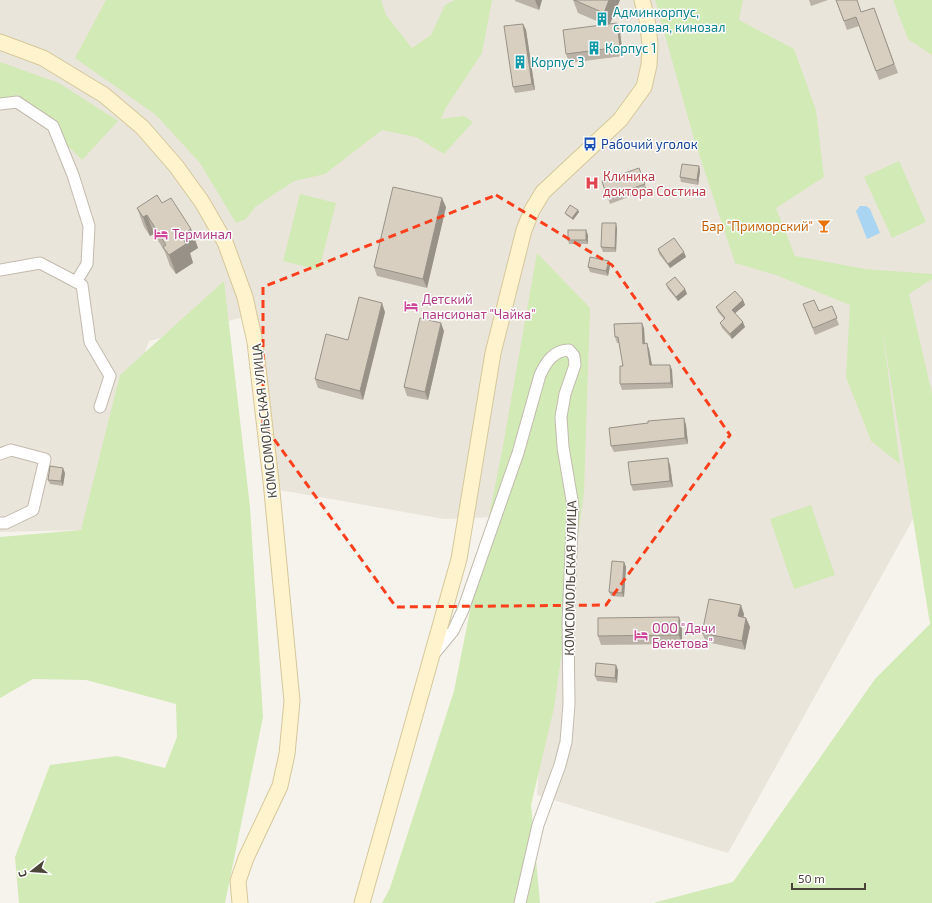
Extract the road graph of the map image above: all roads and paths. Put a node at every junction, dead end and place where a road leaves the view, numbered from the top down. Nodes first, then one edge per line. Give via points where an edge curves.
1 (642, 0) edge
2 (0, 42) edge
3 (0, 104) edge
4 (0, 270) edge
5 (76, 282) junction
6 (100, 407) dead end
7 (0, 454) edge
8 (0, 523) edge
9 (432, 656) junction
10 (240, 903) edge
11 (362, 903) edge
12 (520, 903) edge

1 - 9 main road, КОМСОМОЛЬСКАЯ УЛИЦА via 650,44 644,87 620,120 543,192 524,230 493,354 459,559
2 - 10 main road, КОМСОМОЛЬСКАЯ УЛИЦА via 43,58 104,95 142,127 202,202 225,242 245,296 256,350 292,701 287,754 280,786 238,881
3 - 5 street via 17,102 54,126 89,226 87,264
4 - 5 street via 40,263
5 - 6 street via 82,285 90,342 110,376
7 - 8 street via 12,450 45,459 33,510 6,524
9 - 11 main road, КОМСОМОЛЬСКАЯ УЛИЦА
9 - 12 street, КОМСОМОЛЬСКАЯ УЛИЦА via 453,631 463,610 518,452 544,365 558,352 569,350 574,356 575,365 565,394 561,417 563,447 573,506 566,742 538,825

